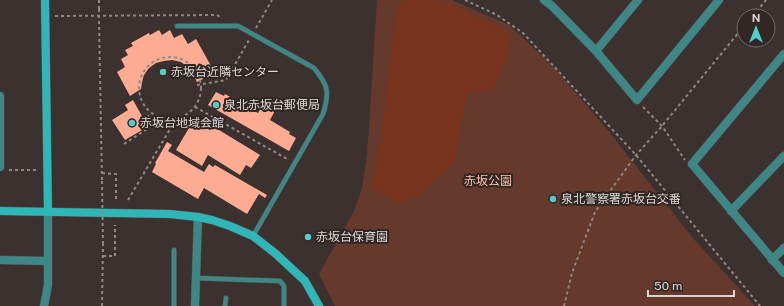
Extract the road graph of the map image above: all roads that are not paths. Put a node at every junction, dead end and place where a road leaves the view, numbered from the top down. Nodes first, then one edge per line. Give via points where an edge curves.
1 (45, 0) edge
2 (544, 0) edge
3 (638, 0) edge
4 (719, 0) edge
5 (553, 3) edge
6 (177, 26) dead end
7 (596, 51) junction
8 (784, 54) edge
9 (0, 96) edge
10 (784, 156) edge
11 (0, 167) edge
12 (0, 211) edge
13 (48, 212) junction
14 (731, 212) junction
15 (198, 217) junction
16 (253, 236) junction
17 (784, 248) edge
18 (174, 250) dead end
19 (0, 260) edge
20 (772, 260) junction
21 (48, 261) junction
22 (784, 273) edge
23 (196, 278) junction
24 (226, 298) dead end
25 (44, 306) edge
26 (174, 306) edge
27 (195, 306) edge
28 (225, 306) edge
29 (284, 306) edge
30 (319, 306) edge

1 - 13 street
2 - 5 street
3 - 7 street
4 - 7 street via 637,100
5 - 7 street
6 - 16 lane via 238,26 314,68 327,89 328,101 324,114
8 - 14 street via 692,164
9 - 11 street
10 - 14 street
12 - 13 street
13 - 15 street via 170,214
13 - 21 street
14 - 20 street
15 - 16 street
15 - 23 street
16 - 30 street via 305,281
17 - 20 street
18 - 26 lane
19 - 21 street
20 - 22 street
21 - 25 street via 48,285
23 - 27 street
23 - 29 lane via 280,281 284,286
24 - 28 lane

